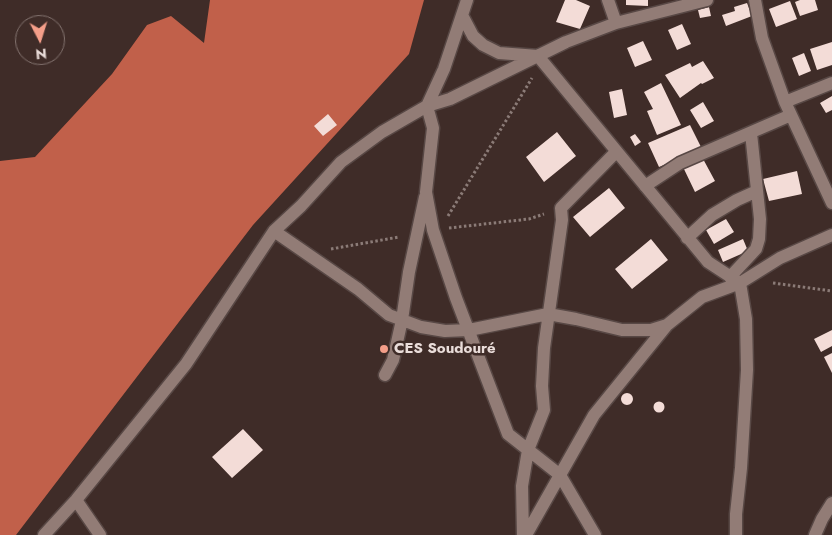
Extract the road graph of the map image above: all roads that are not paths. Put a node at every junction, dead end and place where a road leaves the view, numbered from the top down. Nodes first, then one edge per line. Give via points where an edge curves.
1 (467, 0) edge
2 (608, 0) edge
3 (706, 0) edge
4 (756, 0) edge
5 (462, 15) junction
6 (616, 23) junction
7 (538, 56) junction
8 (832, 83) edge
9 (785, 102) junction
10 (427, 106) junction
11 (791, 115) junction
12 (751, 133) junction
13 (616, 152) junction
14 (645, 186) junction
15 (757, 190) junction
16 (426, 192) junction
17 (832, 203) edge
18 (274, 231) junction
19 (832, 235) edge
20 (687, 238) junction
21 (735, 280) junction
22 (548, 314) junction
23 (402, 320) junction
24 (667, 325) junction
25 (468, 330) junction
26 (385, 375) dead end
27 (528, 450) junction
28 (560, 475) junction
29 (76, 500) junction
30 (832, 503) edge
31 (44, 535) edge
32 (100, 535) edge
33 (525, 535) edge
34 (594, 535) edge
35 (736, 535) edge
36 (815, 535) edge

1 - 5 street
2 - 6 street
3 - 6 street
4 - 9 street via 762,38
5 - 7 street via 473,36 483,45 499,52
5 - 10 street via 444,69
6 - 7 street
7 - 10 street via 450,99
7 - 13 street
8 - 9 street
9 - 11 street
10 - 16 street via 433,128
10 - 18 street via 382,132 341,162
11 - 12 street
11 - 17 street
12 - 14 street via 680,163
12 - 15 street
13 - 14 street
13 - 22 street via 561,208
14 - 20 street
15 - 20 street via 712,215
15 - 21 street via 760,219 756,249
16 - 23 street
16 - 25 street via 433,230
18 - 23 street via 358,289 389,315
18 - 29 street via 186,364
19 - 21 street
20 - 21 street via 708,262
21 - 24 street via 702,297
21 - 35 street via 746,319 747,370
22 - 24 street via 622,330 651,330
22 - 25 street
22 - 27 street via 542,386 544,410
23 - 25 street via 445,331
23 - 26 street via 393,360
24 - 28 street via 594,415
25 - 27 street via 508,434
27 - 28 street
27 - 33 street via 522,486
28 - 33 street
28 - 34 street
29 - 31 street
29 - 32 street
30 - 36 street

